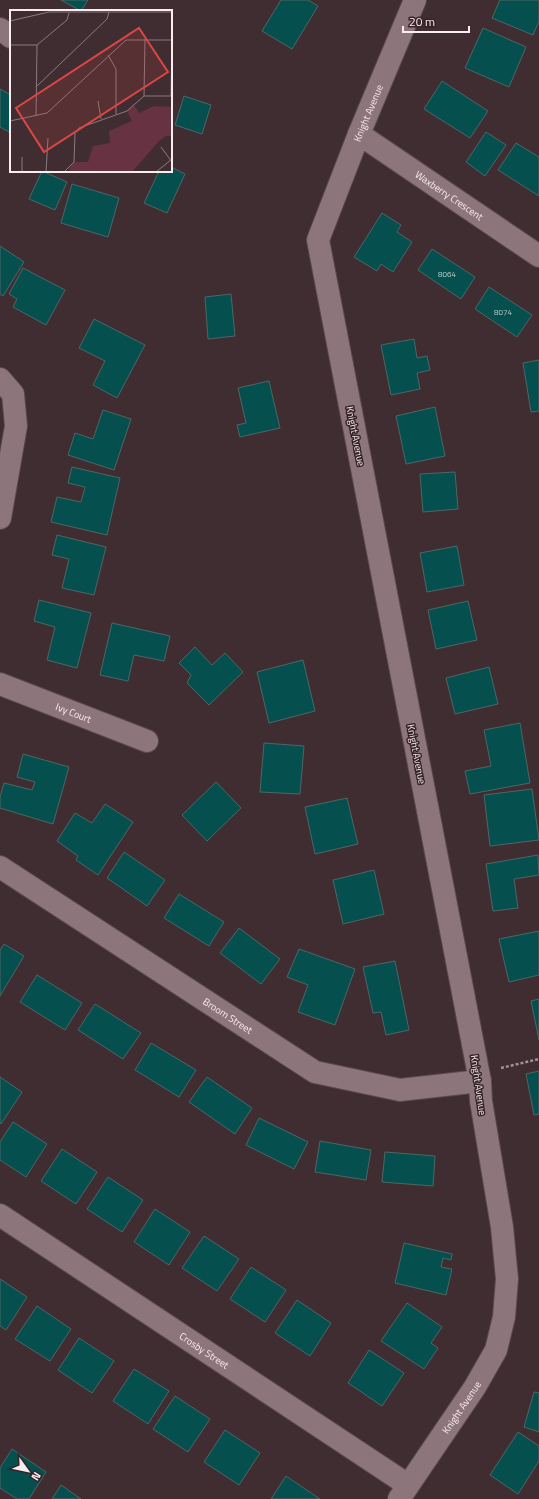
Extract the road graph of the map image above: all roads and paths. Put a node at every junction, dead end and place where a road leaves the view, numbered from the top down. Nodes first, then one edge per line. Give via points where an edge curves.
1 (415, 0) edge
2 (0, 29) edge
3 (10, 35) edge
4 (359, 134) junction
5 (539, 256) edge
6 (7, 386) edge
7 (0, 518) edge
8 (0, 684) edge
9 (147, 741) dead end
10 (0, 867) edge
11 (539, 1059) edge
12 (479, 1077) junction
13 (0, 1215) edge
14 (404, 1492) edge

1 - 4 street, Knight Avenue
2 - 3 street
4 - 5 street, Waxberry Crescent
4 - 12 street, Knight Avenue via 318,240
6 - 7 street via 16,426
8 - 9 street, Ivy Court
10 - 12 street, Broom Street via 315,1072 400,1090
11 - 12 path
12 - 14 street, Knight Avenue via 502,1227 507,1279 504,1317 496,1350 475,1387
13 - 14 street, Crosby Street

